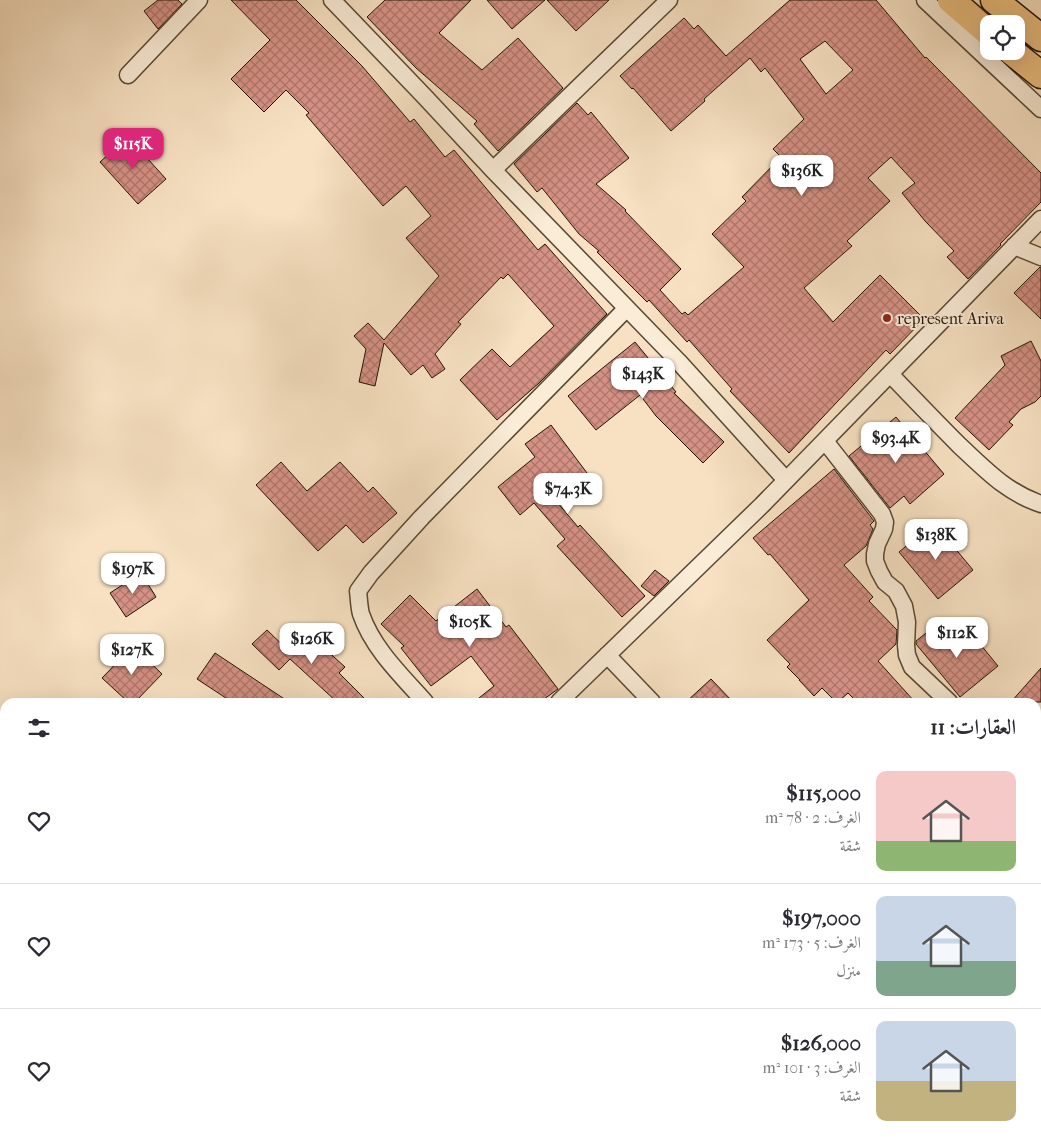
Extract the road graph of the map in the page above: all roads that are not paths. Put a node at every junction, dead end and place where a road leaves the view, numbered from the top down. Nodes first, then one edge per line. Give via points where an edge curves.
1 (199, 0) edge
2 (332, 0) edge
3 (669, 0) edge
4 (925, 0) edge
5 (951, 0) edge
6 (994, 0) edge
7 (980, 25) edge
8 (1041, 38) edge
9 (1022, 60) edge
10 (1041, 75) edge
11 (128, 76) dead end
12 (1041, 109) edge
13 (493, 170) junction
14 (1041, 219) edge
15 (1014, 246) junction
16 (1041, 258) edge
17 (626, 309) junction
18 (890, 374) junction
19 (825, 441) junction
20 (786, 480) junction
21 (1041, 504) edge
22 (607, 655) junction
23 (421, 698) edge
24 (563, 698) edge
25 (648, 698) edge
26 (945, 698) edge

1 - 11 street
2 - 13 street
3 - 13 street
4 - 12 street
5 - 7 highway
6 - 8 highway
9 - 10 highway
13 - 17 street
14 - 15 street
15 - 16 street
15 - 18 street
17 - 20 street
17 - 23 street via 422,517 358,591 361,614 370,634 385,658
18 - 19 street
18 - 21 street via 992,476 1027,499
19 - 20 street
19 - 26 street via 882,514 884,529 874,554 875,561 885,582 896,591 904,606 907,655 912,667
20 - 22 street
22 - 24 street
22 - 25 street

